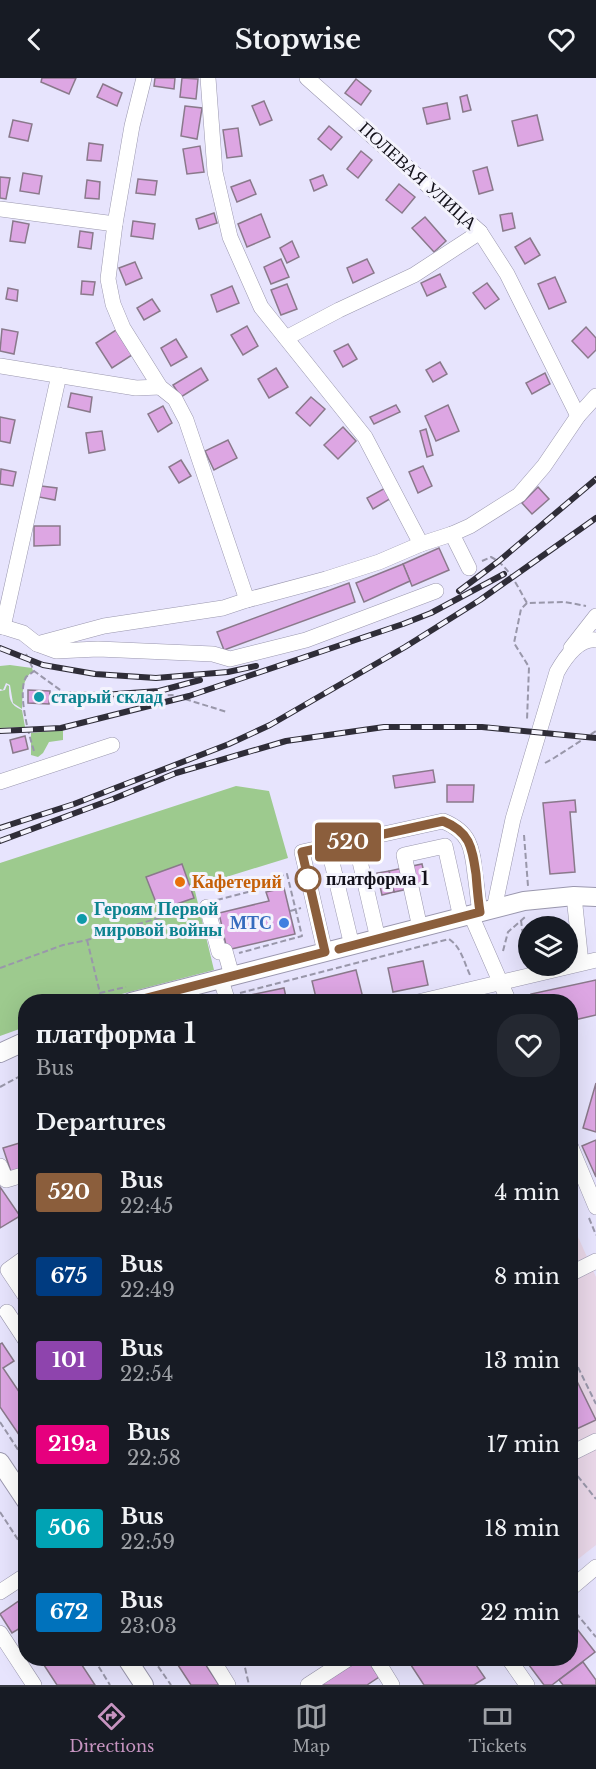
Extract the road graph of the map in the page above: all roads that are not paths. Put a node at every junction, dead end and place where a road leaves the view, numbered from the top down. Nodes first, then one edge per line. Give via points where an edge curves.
1 (144, 78) edge
2 (208, 78) edge
3 (307, 78) edge
4 (0, 209) edge
5 (115, 224) junction
6 (480, 232) junction
7 (286, 339) junction
8 (0, 366) edge
9 (59, 375) junction
10 (160, 387) junction
11 (596, 396) edge
12 (578, 416) junction
13 (452, 534) junction
14 (421, 544) junction
15 (469, 568) road end
16 (436, 591) dead end
17 (247, 600) junction
18 (592, 611) edge
19 (2, 627) edge
20 (596, 640) edge
21 (37, 644) junction
22 (565, 658) junction
23 (112, 746) dead end
24 (0, 782) edge
25 (355, 840) junction
26 (328, 846) junction
27 (573, 896) junction
28 (596, 897) edge
29 (207, 904) road end
30 (476, 913) junction
31 (420, 928) junction
32 (378, 939) junction
33 (352, 945) junction
34 (325, 952) junction
35 (589, 962) edge
36 (500, 983) junction
37 (227, 988) edge
38 (186, 994) edge
39 (453, 994) edge
40 (505, 994) edge
41 (18, 1045) edge
42 (0, 1053) edge
43 (0, 1166) edge
44 (18, 1176) edge
45 (578, 1177) edge
46 (596, 1207) edge
47 (596, 1262) edge
48 (18, 1263) edge
49 (578, 1270) edge
50 (18, 1286) edge
51 (18, 1304) edge
52 (3, 1314) edge
53 (18, 1332) edge
54 (596, 1441) edge
55 (578, 1450) edge
56 (0, 1464) edge
57 (18, 1487) edge
58 (596, 1567) edge
59 (18, 1580) edge
60 (578, 1582) edge
61 (0, 1592) edge
62 (0, 1633) edge
63 (18, 1661) edge
64 (22, 1666) edge
65 (132, 1666) edge
66 (216, 1666) edge
67 (337, 1666) edge
68 (380, 1666) edge
69 (514, 1666) edge
70 (34, 1685) edge
71 (144, 1685) edge
72 (228, 1685) edge
73 (308, 1685) edge
74 (392, 1685) edge
75 (528, 1685) edge

1 - 5 street
2 - 7 street via 215,172 230,237 261,307
3 - 6 street, ПОЛЕВАЯ УЛИЦА
4 - 5 street
5 - 10 street via 108,279 113,303 123,328
6 - 7 street via 414,276
6 - 12 street, ПОЛЕВАЯ УЛИЦА via 507,274
7 - 14 street via 364,437
8 - 9 street
9 - 10 street via 136,388
9 - 19 street
10 - 17 street via 175,399 186,420
11 - 12 street
12 - 13 street via 519,495
13 - 14 street
13 - 15 street
14 - 17 street via 348,573
16 - 21 street via 306,639 230,659 213,654 56,651
17 - 21 street via 223,608 104,626
18 - 22 street
19 - 21 street via 23,633
20 - 22 street via 577,647
22 - 30 street via 557,672 513,819
23 - 24 street
25 - 26 street
25 - 30 street via 443,821 453,825 473,848
25 - 32 street
26 - 33 street
26 - 34 street via 302,852
27 - 28 main road
27 - 30 main road via 524,901
27 - 35 street
29 - 37 street via 219,952 225,951 227,956
30 - 31 main road
30 - 31 street via 445,846 404,855
30 - 36 street
31 - 32 main road
32 - 33 main road
33 - 34 main road
34 - 37 main road
35 - 36 street
36 - 39 street
36 - 40 street
37 - 38 main road
41 - 42 main road
43 - 44 street via 6,1180
45 - 46 street
47 - 49 street
48 - 50 street via 8,1270
51 - 52 street
52 - 53 street
54 - 55 street
56 - 57 main road
58 - 60 street
59 - 61 street
62 - 63 street
64 - 70 street
65 - 71 main road
66 - 72 street
67 - 73 street
68 - 74 street
69 - 75 street

